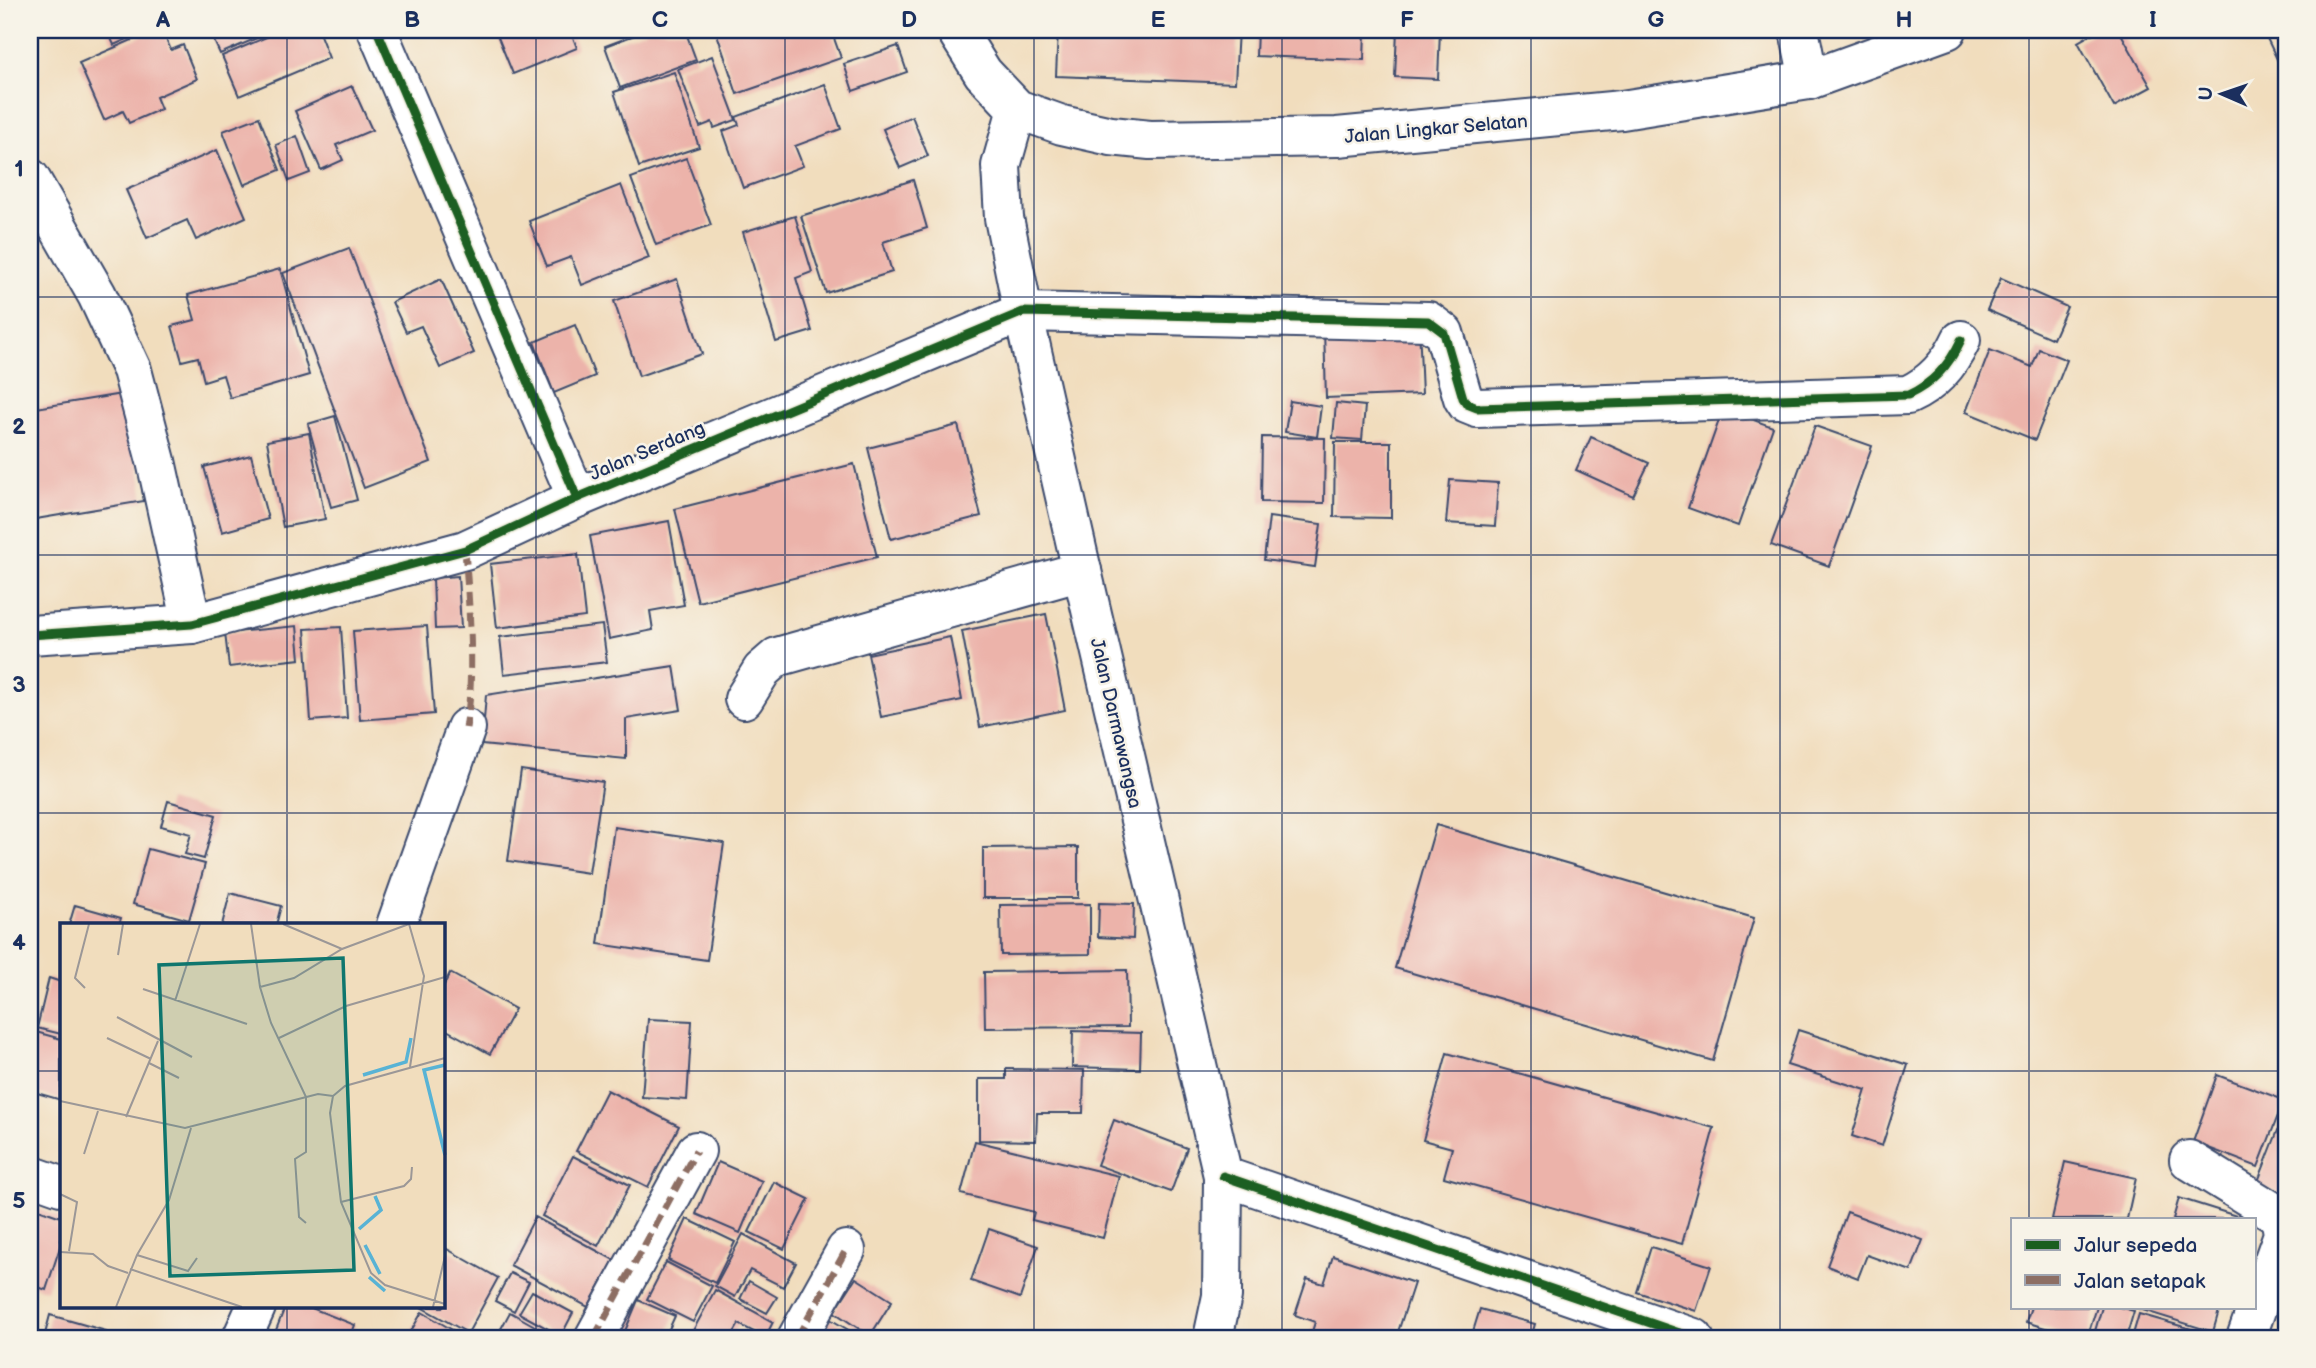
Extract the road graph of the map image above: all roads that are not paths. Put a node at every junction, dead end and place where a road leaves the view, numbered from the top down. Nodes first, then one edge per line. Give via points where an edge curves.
1 (377, 30) edge
2 (956, 30) edge
3 (1799, 30) edge
4 (1947, 30) edge
5 (1809, 80) junction
6 (1017, 109) junction
7 (30, 178) edge
8 (1023, 312) junction
9 (1961, 340) dead end
10 (577, 498) junction
11 (1082, 571) junction
12 (192, 624) junction
13 (30, 635) edge
14 (744, 699) dead end
15 (466, 728) dead end
16 (397, 923) edge
17 (696, 1151) dead end
18 (2189, 1160) dead end
19 (30, 1175) edge
20 (1223, 1176) junction
21 (60, 1186) edge
22 (846, 1250) dead end
23 (256, 1308) edge
24 (242, 1338) edge
25 (594, 1338) edge
26 (797, 1338) edge
27 (1213, 1338) edge
28 (1694, 1338) edge
29 (2246, 1338) edge

1 - 10 main road
2 - 6 main road, Jalan Lingkar Selatan via 983,73
3 - 5 main road
4 - 5 main road, Jalan Lingkar Selatan
5 - 6 main road, Jalan Lingkar Selatan via 1622,110 1337,137 1150,140 1087,131
6 - 8 main road, Jalan Darmawangsa via 1001,166 1004,218
7 - 12 main road via 97,295 132,370
8 - 9 main road via 1428,321 1444,333 1463,398 1477,408 1908,396 1927,387
8 - 10 main road, Jalan Serdang
8 - 11 main road, Jalan Darmawangsa
10 - 12 main road, Jalan Serdang via 465,550
11 - 14 main road via 777,657 762,670
11 - 20 main road, Jalan Darmawangsa
12 - 13 main road, Jalan Serdang
15 - 16 main road
17 - 25 main road
18 - 29 main road via 2281,1221 2283,1234
19 - 21 main road
20 - 27 main road, Jalan Darmawangsa via 1222,1296
20 - 28 main road
22 - 26 main road
23 - 24 main road

